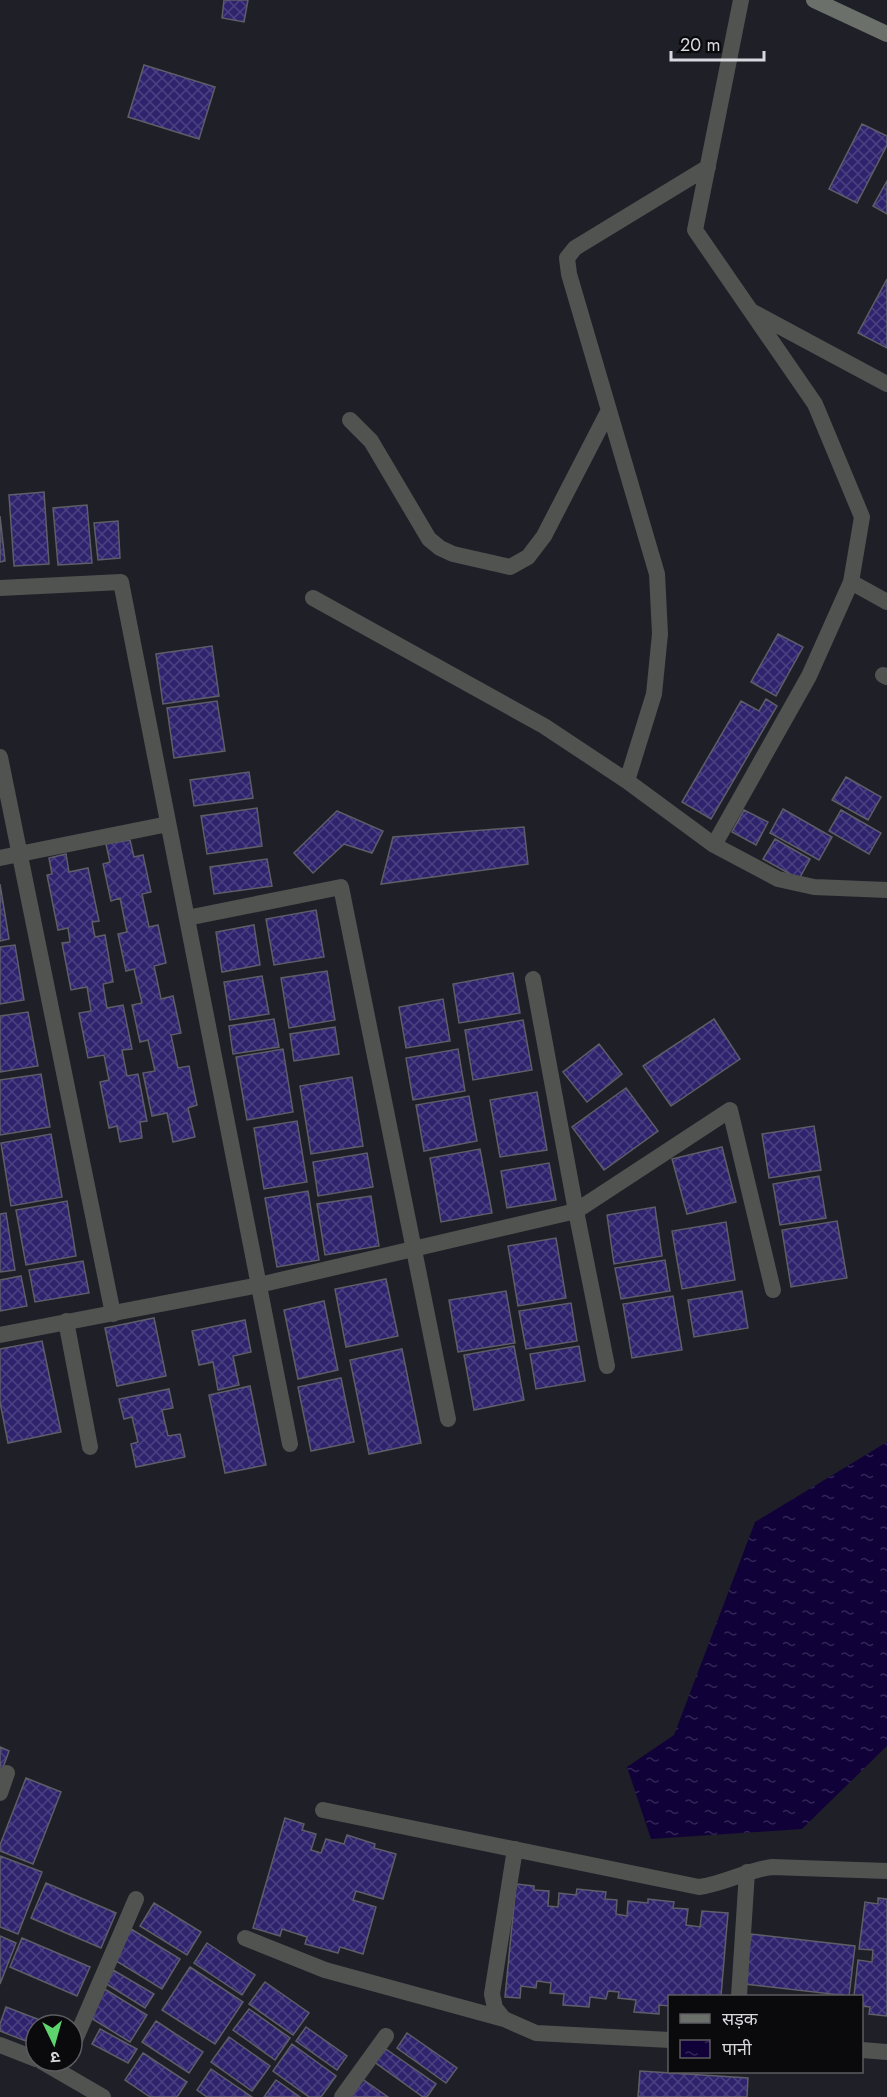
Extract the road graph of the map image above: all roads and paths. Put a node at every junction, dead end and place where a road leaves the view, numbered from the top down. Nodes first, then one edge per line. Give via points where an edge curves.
1 (741, 0) edge
2 (814, 0) edge
3 (887, 34) edge
4 (708, 166) junction
5 (750, 310) junction
6 (887, 384) edge
7 (609, 410) junction
8 (350, 420) dead end
9 (851, 582) junction
10 (0, 588) edge
11 (313, 598) dead end
12 (887, 602) edge
13 (0, 757) edge
14 (627, 781) junction
15 (168, 824) junction
16 (714, 845) junction
17 (20, 854) junction
18 (0, 858) edge
19 (887, 890) edge
20 (187, 918) junction
21 (533, 979) dead end
22 (576, 1211) junction
23 (415, 1248) junction
24 (259, 1285) junction
25 (772, 1290) dead end
26 (113, 1314) junction
27 (66, 1322) junction
28 (0, 1335) edge
29 (607, 1366) dead end
30 (448, 1419) dead end
31 (290, 1444) dead end
32 (90, 1447) dead end
33 (7, 1773) dead end
34 (0, 1793) edge
35 (323, 1810) dead end
36 (515, 1849) junction
37 (887, 1871) edge
38 (747, 1872) junction
39 (136, 1899) dead end
40 (245, 1938) dead end
41 (739, 1995) edge
42 (84, 2019) edge
43 (504, 2019) junction
44 (386, 2036) dead end
45 (668, 2040) edge
46 (0, 2045) edge
47 (863, 2050) edge
48 (887, 2052) edge
49 (24, 2054) edge
50 (72, 2073) edge
51 (103, 2097) edge
52 (342, 2097) edge

1 - 4 street
2 - 3 main road
4 - 5 street via 695,230
4 - 7 street via 575,248 567,258
5 - 6 street
5 - 9 street via 815,404 862,517
7 - 8 street via 544,536 528,557 510,567 453,554 429,538 371,441
7 - 14 street via 657,574 660,634 654,694
9 - 12 street
9 - 16 street via 809,676
10 - 15 street via 121,582
11 - 14 street via 544,726
13 - 17 street
14 - 16 street
15 - 17 street
15 - 20 street
16 - 19 street via 778,879 814,887
17 - 18 street
17 - 26 street
20 - 23 street via 340,887
20 - 24 street
21 - 22 street
22 - 23 street
22 - 25 street via 730,1110
22 - 29 street
23 - 24 street
23 - 30 street
24 - 26 street
24 - 31 street
26 - 27 street
27 - 28 street
27 - 32 street
33 - 34 street
35 - 36 street
36 - 38 street via 699,1887
36 - 43 street via 492,1994 495,2008
37 - 38 street via 772,1867
38 - 41 street
39 - 42 street
40 - 43 street via 326,1970
43 - 45 street via 536,2033
44 - 52 street
46 - 49 street
47 - 48 street
50 - 51 street

